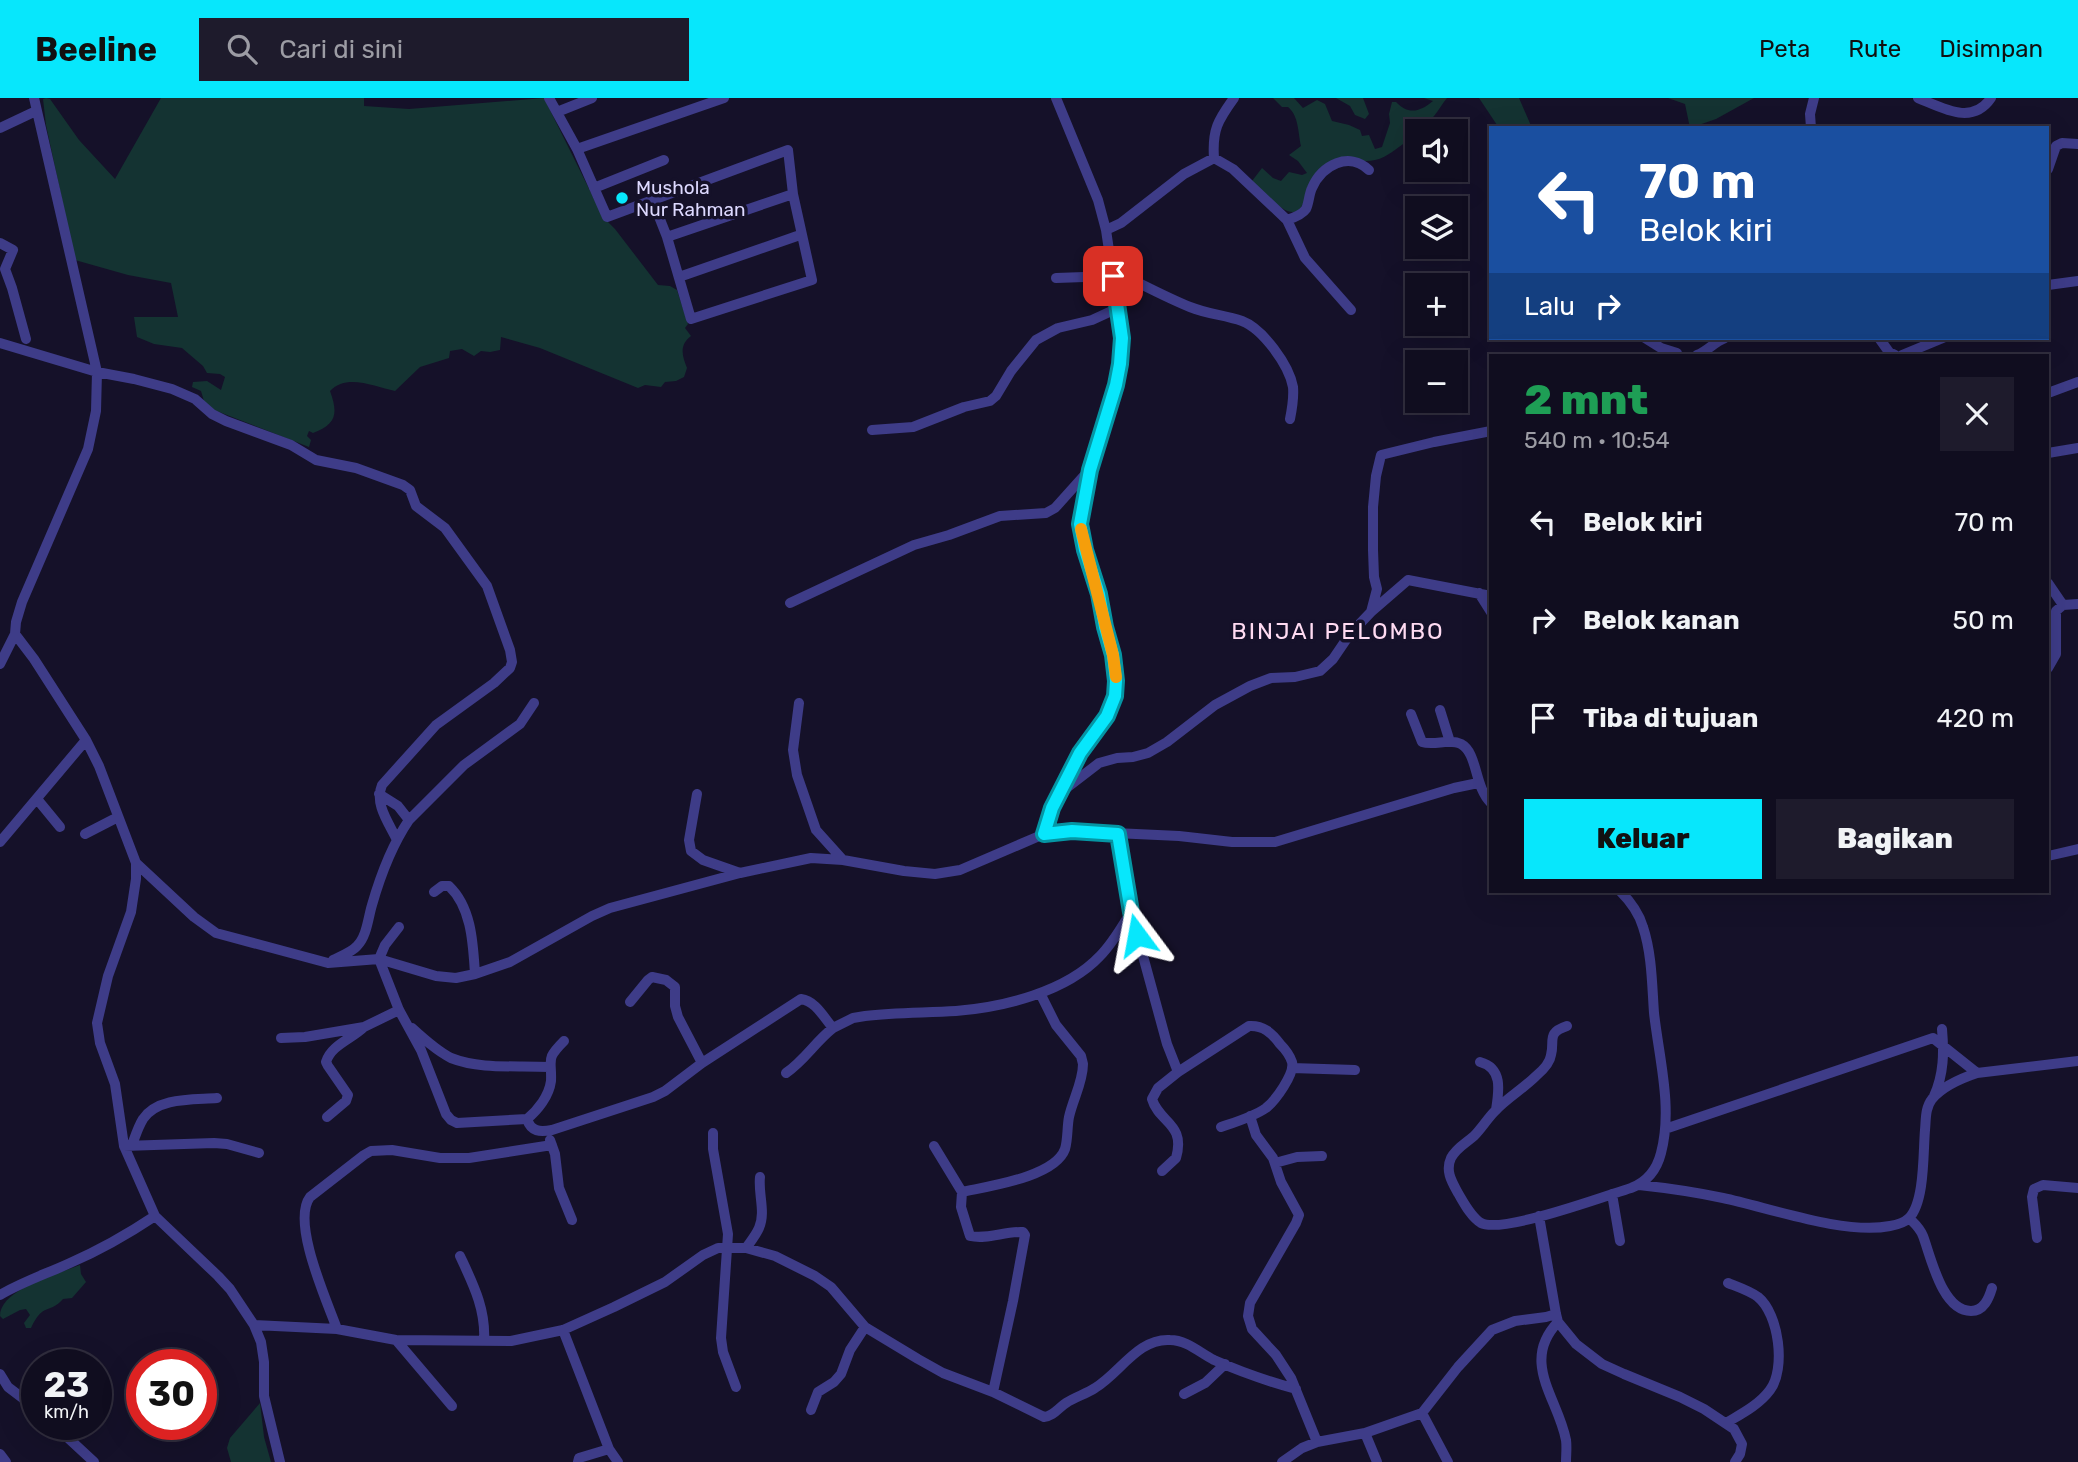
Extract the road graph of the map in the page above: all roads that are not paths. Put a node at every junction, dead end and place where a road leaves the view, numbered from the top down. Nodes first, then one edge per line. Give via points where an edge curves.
1 (34, 98) edge
2 (549, 98) edge
3 (592, 98) edge
4 (724, 98) edge
5 (1056, 98) edge
6 (1234, 98) edge
7 (1814, 98) edge
8 (1918, 98) edge
9 (1991, 98) edge
10 (1937, 101) edge
11 (36, 111) junction
12 (557, 112) junction
13 (1811, 126) edge
14 (0, 128) edge
15 (2078, 144) edge
16 (577, 149) junction
17 (1213, 158) junction
18 (664, 160) dead end
19 (2049, 166) edge
20 (1369, 170) dead end
21 (594, 188) junction
22 (793, 194) junction
23 (652, 199) junction
24 (1287, 220) junction
25 (1106, 230) junction
26 (800, 235) junction
27 (667, 237) junction
28 (0, 243) edge
29 (1112, 273) junction
30 (3, 275) edge
31 (679, 277) junction
32 (1056, 278) dead end
33 (2078, 281) edge
34 (2049, 285) edge
35 (1118, 308) junction
36 (1351, 310) dead end
37 (26, 340) dead end
38 (1649, 340) edge
39 (1719, 340) edge
40 (1880, 340) edge
41 (1938, 340) edge
42 (0, 343) edge
43 (1678, 354) edge
44 (1702, 354) edge
45 (1893, 354) edge
46 (1904, 354) edge
47 (97, 372) junction
48 (2078, 382) edge
49 (2049, 393) edge
50 (1290, 419) dead end
51 (872, 430) dead end
52 (1489, 431) edge
53 (2078, 448) edge
54 (2049, 453) edge
55 (1090, 470) junction
56 (2049, 584) edge
57 (1479, 593) junction
58 (1489, 596) edge
59 (790, 603) dead end
60 (2078, 604) edge
61 (2063, 605) junction
62 (1489, 609) edge
63 (1371, 612) junction
64 (15, 634) junction
65 (0, 664) edge
66 (2049, 666) edge
67 (534, 703) dead end
68 (799, 703) dead end
69 (1440, 710) dead end
70 (1411, 714) dead end
71 (86, 740) junction
72 (1450, 742) junction
73 (1478, 783) junction
74 (1060, 793) junction
75 (379, 794) junction
76 (697, 794) dead end
77 (37, 799) junction
78 (1489, 801) edge
79 (118, 817) junction
80 (409, 820) junction
81 (60, 827) dead end
82 (85, 834) dead end
83 (1044, 834) junction
84 (1118, 834) junction
85 (397, 839) junction
86 (0, 842) edge
87 (2078, 849) edge
88 (2049, 856) edge
89 (843, 860) junction
90 (136, 863) junction
91 (740, 873) junction
92 (435, 892) dead end
93 (1622, 893) edge
94 (1131, 912) junction
95 (399, 928) dead end
96 (379, 959) junction
97 (328, 962) junction
98 (475, 974) junction
99 (1041, 993) junction
100 (630, 1002) dead end
101 (399, 1010) junction
102 (404, 1022) junction
103 (1567, 1026) dead end
104 (364, 1027) junction
105 (833, 1028) junction
106 (1942, 1029) dead end
107 (281, 1038) dead end
108 (564, 1041) dead end
109 (1943, 1044) junction
110 (2078, 1061) edge
111 (1480, 1062) dead end
112 (702, 1063) junction
113 (549, 1067) junction
114 (1292, 1068) junction
115 (1355, 1070) dead end
116 (1178, 1072) junction
117 (786, 1073) dead end
118 (1977, 1073) junction
119 (217, 1098) dead end
120 (1933, 1098) junction
121 (1496, 1110) junction
122 (1250, 1116) junction
123 (327, 1117) dead end
124 (527, 1119) junction
125 (1221, 1127) dead end
126 (1665, 1129) junction
127 (546, 1131) junction
128 (713, 1133) dead end
129 (552, 1144) junction
130 (128, 1145) junction
131 (934, 1146) dead end
132 (259, 1153) dead end
133 (1322, 1156) dead end
134 (1275, 1163) junction
135 (1161, 1171) dead end
136 (760, 1177) dead end
137 (1639, 1185) junction
138 (2078, 1188) edge
139 (962, 1192) junction
140 (1612, 1194) junction
141 (155, 1216) junction
142 (1539, 1216) junction
143 (1909, 1218) junction
144 (572, 1220) dead end
145 (2037, 1238) dead end
146 (1620, 1241) dead end
147 (728, 1247) junction
148 (746, 1248) junction
149 (460, 1256) dead end
150 (1728, 1283) dead end
151 (1992, 1288) dead end
152 (0, 1295) edge
153 (1557, 1318) junction
154 (254, 1325) junction
155 (865, 1327) junction
156 (337, 1329) junction
157 (563, 1329) junction
158 (397, 1340) junction
159 (484, 1341) junction
160 (1225, 1364) junction
161 (0, 1374) edge
162 (736, 1387) dead end
163 (1296, 1389) junction
164 (993, 1392) junction
165 (1184, 1394) dead end
166 (21, 1397) edge
167 (452, 1406) dead end
168 (811, 1410) dead end
169 (1422, 1413) junction
170 (1726, 1423) junction
171 (1365, 1433) junction
172 (70, 1440) edge
173 (1317, 1443) junction
174 (609, 1449) junction
175 (0, 1454) edge
176 (1285, 1460) edge
177 (575, 1461) edge
178 (6, 1462) edge
179 (94, 1462) edge
180 (280, 1462) edge
181 (618, 1462) edge
182 (1377, 1462) edge
183 (1448, 1462) edge
184 (1566, 1462) edge
185 (1735, 1462) edge

1 - 11 street
2 - 12 street
3 - 12 street
4 - 16 street
5 - 25 street
6 - 17 street via 1215,127
7 - 13 street
8 - 10 street
9 - 10 street via 1968,114
11 - 14 street
11 - 47 street
12 - 16 street
15 - 19 street via 2056,146
16 - 21 street
17 - 24 street via 1233,169
17 - 25 street
18 - 21 street
20 - 24 street via 1352,161 1329,166 1318,177 1306,209
21 - 23 street via 607,217
22 - 23 street via 788,150
22 - 26 street
22 - 27 street
23 - 27 street
24 - 36 street via 1305,258
25 - 29 street
26 - 31 street
26 - 31 street via 812,280 691,319
27 - 31 street
28 - 30 street via 13,250
29 - 32 street
29 - 35 street
29 - 50 street via 1255,329 1290,379
30 - 37 street via 12,288
33 - 34 street
35 - 51 street via 1036,340 987,402 913,427
35 - 55 street via 1120,364
38 - 43 street
39 - 44 street
40 - 45 street
41 - 46 street
42 - 47 street
47 - 64 street via 96,411 88,449 22,602
47 - 75 street via 172,389 226,421 291,445 316,460 403,485 416,506 446,528 487,586 511,665 483,692 436,725 386,779
48 - 49 street
52 - 63 street via 1381,455 1373,507 1377,589
53 - 54 street
55 - 59 street via 1046,513 1000,516 914,545
55 - 74 street via 1081,513 1082,537 1113,655 1115,696
56 - 61 street
57 - 58 street
57 - 62 street
57 - 63 street via 1408,580
60 - 61 street
61 - 66 street via 2056,611 2056,654
63 - 74 street via 1320,671 1250,686 1148,753 1099,763
64 - 65 street
64 - 71 street
67 - 80 street via 520,724 464,765
68 - 89 street via 793,750 797,775 816,830
69 - 72 street
70 - 72 street via 1422,742
71 - 77 street
71 - 79 street
72 - 73 street via 1468,750
73 - 78 street
73 - 84 street via 1275,842
74 - 83 street
75 - 80 street
75 - 85 street
76 - 91 street via 691,851
77 - 81 street
77 - 86 street
79 - 82 street
79 - 90 street
80 - 85 street
83 - 84 street
83 - 89 street via 960,870 935,874
84 - 94 street
85 - 97 street via 362,938 356,947
87 - 88 street
89 - 91 street via 811,858
90 - 97 street via 216,933
90 - 130 street via 131,912 97,1023
91 - 98 street via 610,908 510,962
92 - 98 street via 449,886 463,906
93 - 126 street via 1643,927 1651,969
94 - 99 street via 1114,940 1086,970
94 - 116 street
95 - 96 street
96 - 97 street
96 - 98 street via 444,978
96 - 101 street
99 - 105 street via 959,1010 853,1018
99 - 139 street via 1056,1025 1083,1060 1065,1149 1055,1162 1034,1174
100 - 112 street via 652,977 671,983 677,991 678,1017
101 - 102 street
101 - 104 street
102 - 113 street via 442,1053 461,1061
102 - 124 street via 452,1120
103 - 121 street via 1553,1035 1547,1065
104 - 107 street
104 - 123 street via 328,1056 326,1062 348,1097
105 - 112 street via 813,1003 802,999
105 - 117 street
106 - 109 street
108 - 113 street via 552,1054
109 - 118 street
109 - 120 street
109 - 126 street via 1933,1038
110 - 118 street
111 - 121 street via 1491,1067 1497,1079
112 - 127 street via 653,1097
113 - 124 street via 549,1089
114 - 115 street
114 - 116 street via 1276,1039 1253,1026
114 - 122 street via 1269,1105
116 - 135 street via 1153,1096 1178,1141 1176,1158
118 - 120 street
119 - 130 street via 161,1105 143,1118
120 - 143 street via 1926,1115 1919,1199
121 - 142 street via 1453,1155 1451,1180 1483,1224 1501,1225
122 - 125 street
122 - 134 street via 1256,1135
124 - 127 street via 533,1129
126 - 137 street via 1658,1161
127 - 129 street
128 - 147 street
129 - 144 street via 559,1188
129 - 156 street via 458,1159 371,1151 310,1198 304,1212 305,1235
130 - 132 street via 214,1143
130 - 141 street
131 - 139 street
133 - 134 street
134 - 163 street via 1299,1215 1250,1303 1248,1316 1252,1329 1276,1355
136 - 148 street via 760,1226
137 - 140 street
137 - 143 street via 1851,1226 1893,1226
138 - 145 street via 2043,1185 2034,1189
139 - 164 street via 961,1207 970,1236 1025,1235
140 - 142 street
140 - 146 street
141 - 152 street via 110,1244
141 - 154 street via 230,1289
142 - 153 street
143 - 151 street via 1920,1230 1945,1292 1958,1306 1976,1311
147 - 148 street
147 - 157 street via 703,1255 648,1291
147 - 162 street via 720,1326 723,1352
148 - 155 street via 815,1276 831,1287
149 - 159 street via 480,1300
150 - 170 street via 1765,1304 1779,1349 1772,1388
153 - 169 street via 1515,1321 1492,1330
153 - 170 street via 1576,1344 1602,1364 1680,1396
153 - 184 street via 1541,1363 1565,1437
154 - 156 street
154 - 180 street via 261,1342 264,1396
155 - 164 street via 943,1373
155 - 168 street via 841,1374 818,1392
156 - 158 street
157 - 159 street via 511,1341
157 - 174 street
158 - 159 street
158 - 167 street
160 - 163 street
160 - 164 street via 1168,1339 1142,1348 1095,1388 1048,1417
160 - 165 street via 1205,1383
161 - 166 street
163 - 173 street
169 - 171 street
169 - 183 street
170 - 185 street via 1742,1444
171 - 173 street
171 - 182 street
172 - 179 street
173 - 176 street
174 - 177 street
174 - 181 street
175 - 178 street

